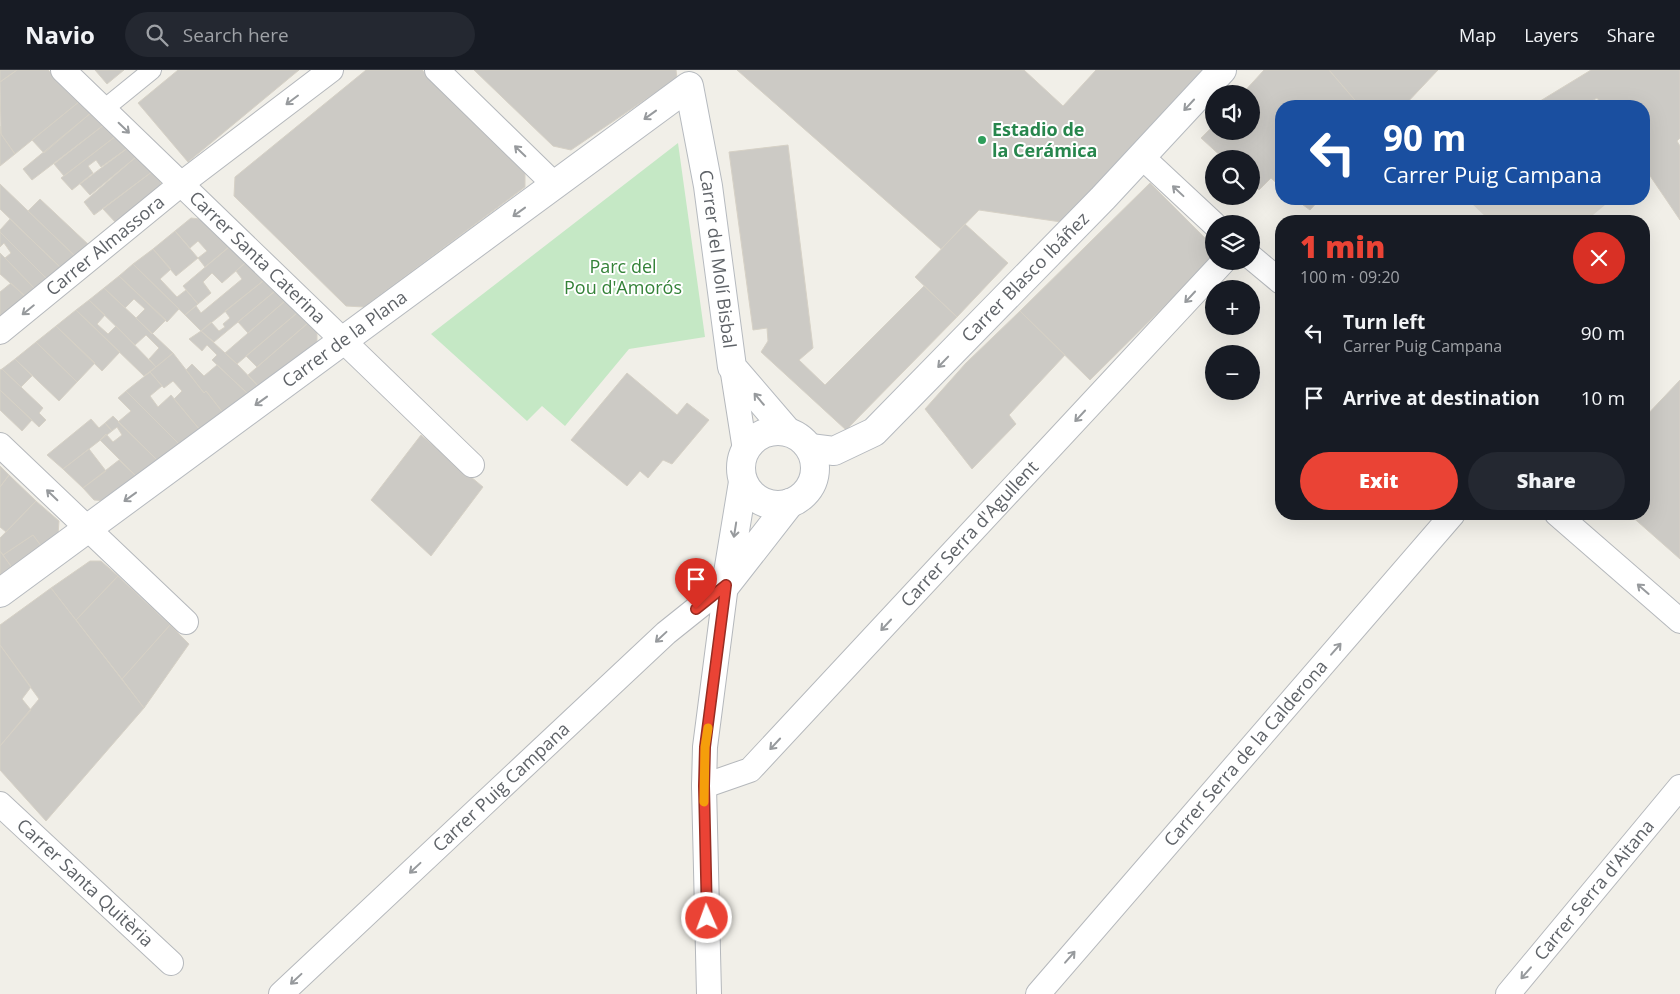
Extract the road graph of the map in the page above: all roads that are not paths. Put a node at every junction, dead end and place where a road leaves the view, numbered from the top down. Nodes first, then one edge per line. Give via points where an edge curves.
1 (63, 70) edge
2 (152, 70) edge
3 (331, 70) edge
4 (437, 70) edge
5 (1222, 70) edge
6 (687, 78) edge
7 (104, 109) junction
8 (1141, 156) junction
9 (181, 184) junction
10 (555, 185) junction
11 (1205, 216) edge
12 (1260, 264) edge
13 (1216, 270) edge
14 (1275, 277) edge
15 (0, 332) edge
16 (343, 341) junction
17 (732, 367) junction
18 (787, 432) junction
19 (0, 445) edge
20 (810, 448) junction
21 (745, 450) junction
22 (472, 465) dead end
23 (743, 482) junction
24 (790, 503) junction
25 (1448, 520) edge
26 (1564, 520) edge
27 (87, 528) junction
28 (726, 585) junction
29 (0, 592) edge
30 (1680, 621) edge
31 (186, 622) dead end
32 (704, 786) junction
33 (1680, 788) edge
34 (0, 804) edge
35 (171, 963) dead end
36 (281, 994) edge
37 (709, 994) edge
38 (1038, 994) edge
39 (1508, 994) edge

1 - 7 street, Carrer Santa Caterina
2 - 7 street
3 -> 9 street, Carrer Almassora
10 -> 4 street
5 -> 8 main road, Carrer Blasco Ibáñez
6 -> 10 main road, Carrer de la Plana
6 - 17 main road, Carrer del Molí Bisbal via 708,186
7 -> 9 street, Carrer Santa Caterina
11 -> 8 street
8 -> 20 main road, Carrer Blasco Ibáñez via 874,432 834,451
9 -> 15 street, Carrer Almassora
9 - 16 street, Carrer Santa Caterina
10 -> 16 main road, Carrer de la Plana
12 - 14 street
13 -> 32 street, Carrer Serra d'Agullent via 750,770
16 - 22 street, Carrer Santa Caterina
16 -> 27 main road, Carrer de la Plana
18 -> 17 main road
17 - 21 street, Carrer del Molí Bisbal
18 - 20 main road
18 - 21 main road via 774,430 762,434
27 -> 19 street
20 - 24 main road via 815,470 813,481 804,494
21 - 23 main road via 740,471
23 - 24 main road via 749,492 768,504
23 -> 28 main road
24 - 28 main road
38 -> 25 street, Carrer Serra de la Calderona
30 -> 26 street
27 - 29 main road, Carrer de la Plana
27 - 31 street
28 - 32 street via 705,747
28 -> 36 street, Carrer Puig Campana via 666,633
32 - 37 street
33 -> 39 street, Carrer Serra d'Aitana
34 - 35 street, Carrer Santa Quitèria

